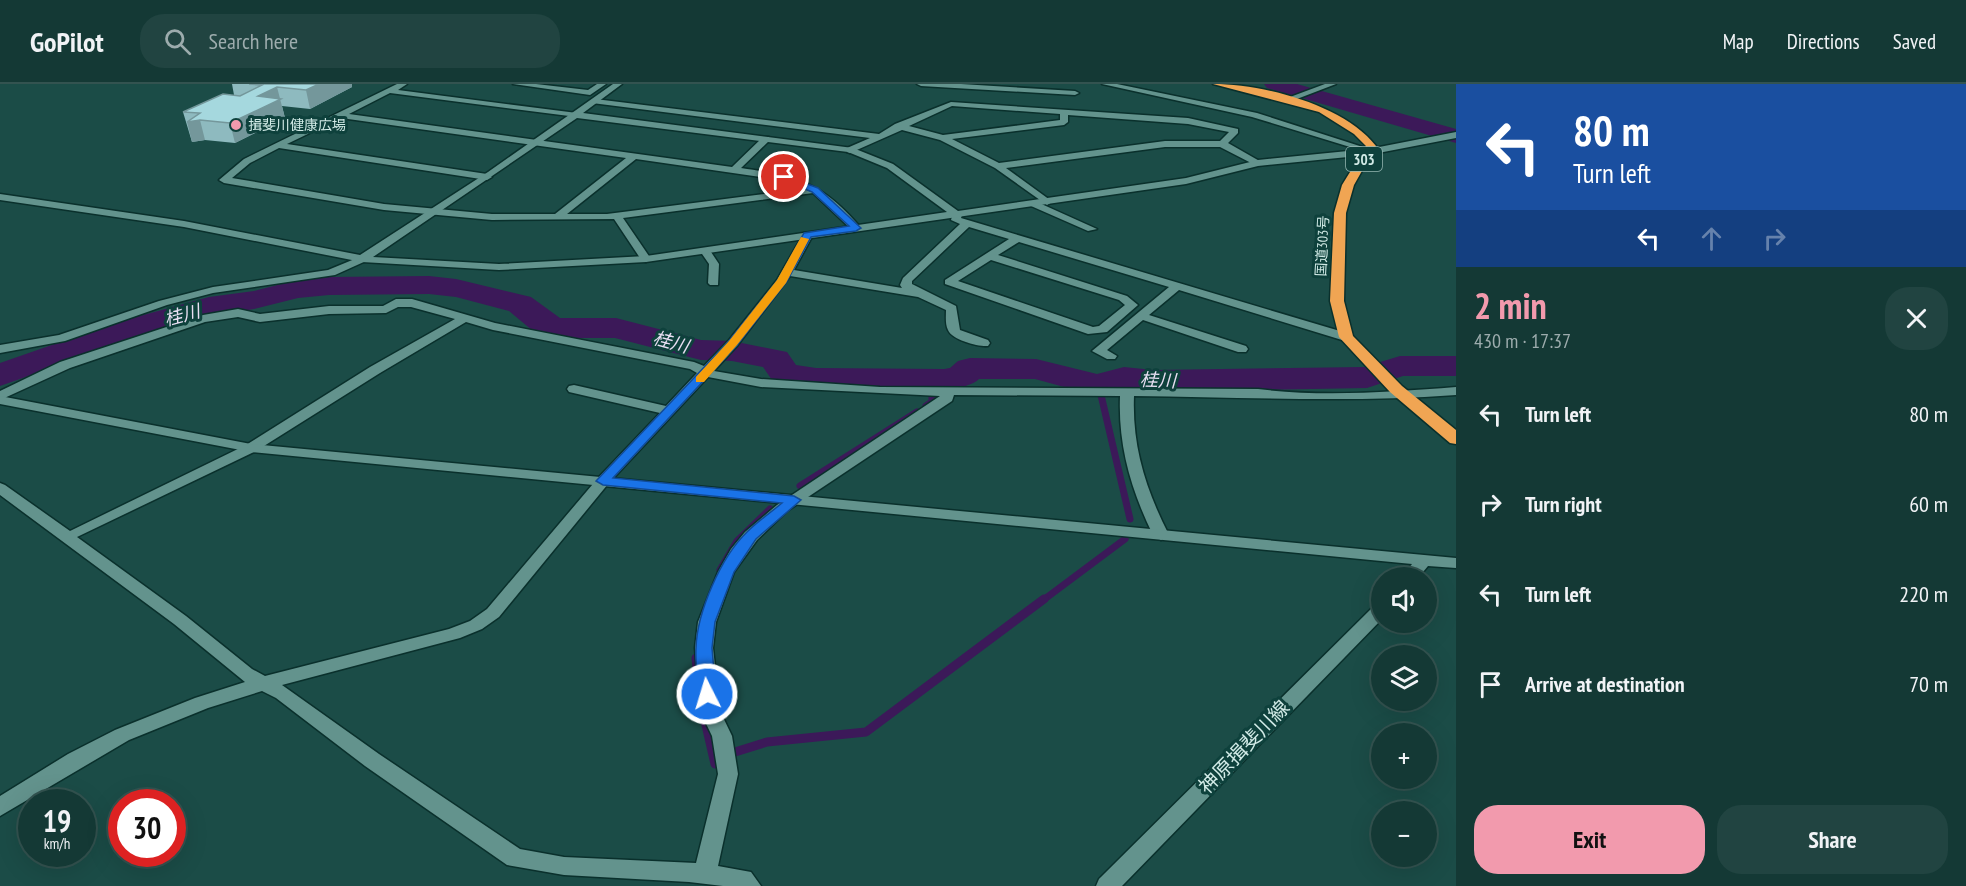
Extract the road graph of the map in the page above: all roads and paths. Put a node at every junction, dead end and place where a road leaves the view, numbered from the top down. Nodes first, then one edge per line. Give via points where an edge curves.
1 (403, 84) edge
2 (517, 84) edge
3 (602, 84) edge
4 (618, 84) edge
5 (921, 84) edge
6 (1106, 84) edge
7 (1218, 84) edge
8 (1332, 84) edge
9 (391, 91) junction
10 (1075, 93) dead end
11 (1291, 98) junction
12 (595, 102) junction
13 (1064, 112) junction
14 (339, 115) junction
15 (577, 115) junction
16 (1245, 124) junction
17 (898, 126) junction
18 (1456, 135) edge
19 (878, 136) junction
20 (944, 138) junction
21 (766, 139) junction
22 (537, 142) junction
23 (1222, 144) junction
24 (280, 146) junction
25 (850, 150) junction
26 (1368, 152) junction
27 (634, 156) junction
28 (1258, 163) junction
29 (998, 166) junction
30 (735, 169) junction
31 (487, 177) junction
32 (815, 190) junction
33 (0, 197) edge
34 (1047, 202) junction
35 (1034, 204) junction
36 (434, 213) junction
37 (957, 215) junction
38 (617, 216) junction
39 (557, 217) junction
40 (967, 224) junction
41 (856, 228) junction
42 (1092, 229) dead end
43 (808, 235) junction
44 (1017, 239) junction
45 (705, 251) junction
46 (989, 256) junction
47 (362, 259) junction
48 (645, 259) junction
49 (786, 272) junction
50 (714, 283) dead end
51 (1176, 287) junction
52 (921, 295) junction
53 (1141, 316) junction
54 (465, 318) junction
55 (1346, 337) junction
56 (984, 343) dead end
57 (1242, 349) dead end
58 (0, 350) edge
59 (1111, 356) dead end
60 (708, 371) junction
61 (574, 389) dead end
62 (947, 392) junction
63 (1127, 392) junction
64 (1399, 392) junction
65 (1456, 392) edge
66 (0, 398) edge
67 (669, 411) junction
68 (1456, 439) edge
69 (251, 448) junction
70 (603, 481) junction
71 (0, 488) edge
72 (794, 500) junction
73 (77, 532) dead end
74 (1161, 535) junction
75 (1424, 560) junction
76 (1456, 563) edge
77 (1418, 567) edge
78 (1371, 619) edge
79 (265, 683) junction
80 (0, 807) edge
81 (705, 874) junction
82 (750, 886) edge
83 (1107, 886) edge

1 - 9 street
2 - 3 street via 590,93
4 - 12 street
5 - 10 street
6 - 16 street
7 - 11 highway, 303
8 - 11 street
9 - 14 street
9 - 15 street
11 - 26 highway, 303 via 1344,120 1362,132 1371,146
12 - 15 street
12 - 19 street
13 - 16 street
13 - 17 street via 951,104
13 - 20 street via 1064,122
14 - 22 street
14 - 24 street
15 - 21 street
15 - 22 street
16 - 23 street
16 - 26 street via 1353,145
17 - 19 street
17 - 20 street
18 - 26 street
19 - 25 street
20 - 29 street
21 - 25 street
21 - 30 street
22 - 27 street
22 - 31 street
23 - 28 street
23 - 29 street via 1165,144
24 - 31 street
24 - 36 street via 247,161 224,180
25 - 37 street via 890,166
26 - 28 street
26 - 55 highway, 国道303号 / 303 via 1348,184 1340,213 1337,301
27 - 30 street
27 - 39 street
28 - 34 street via 1186,181
29 - 34 street
30 - 32 street via 784,177
31 - 36 street
32 - 38 street
32 - 41 street
33 - 47 street via 184,224
34 - 35 street
35 - 37 street
35 - 42 street
36 - 39 street
36 - 47 street
37 - 40 street via 956,220
37 - 41 street
38 - 39 street
38 - 48 street
40 - 44 street
40 - 52 street via 907,280 906,285
41 - 43 street
43 - 45 street
43 - 49 street
44 - 46 street
44 - 51 street
45 - 48 street
45 - 50 street via 714,264
46 - 46 street via 949,282 1092,331 1103,328 1132,305 1123,298
47 - 48 street via 499,267
47 - 58 street via 331,273 213,290 61,338
49 - 52 street
49 - 60 street
51 - 53 street
51 - 55 street
52 - 56 street via 952,308 956,333
53 - 57 street
53 - 59 street via 1098,351
54 - 60 street
54 - 66 street via 412,303 396,303 387,309 329,310 260,318 238,313 193,322 97,353
54 - 69 street via 375,369
55 - 64 highway, 国道303号 / 303
60 - 62 street via 788,385
60 - 67 street
61 - 67 street
62 - 63 street
62 - 72 street via 947,398
63 - 64 street via 1280,396
63 - 74 street via 1129,444 1149,511
64 - 65 street
64 - 68 highway, 国道303号 / 303
66 - 69 street
67 - 70 street
69 - 70 street
69 - 73 street
70 - 72 street
70 - 79 street via 493,613 476,625
71 - 79 street via 180,620 245,674
72 - 74 street
72 - 81 street via 770,518 737,553 707,622 705,677 728,774
74 - 75 street
75 - 76 street
75 - 77 street
78 - 83 street, 神原揖斐川線
79 - 80 street via 122,735
79 - 81 street via 515,858 564,866
81 - 82 street via 743,879

